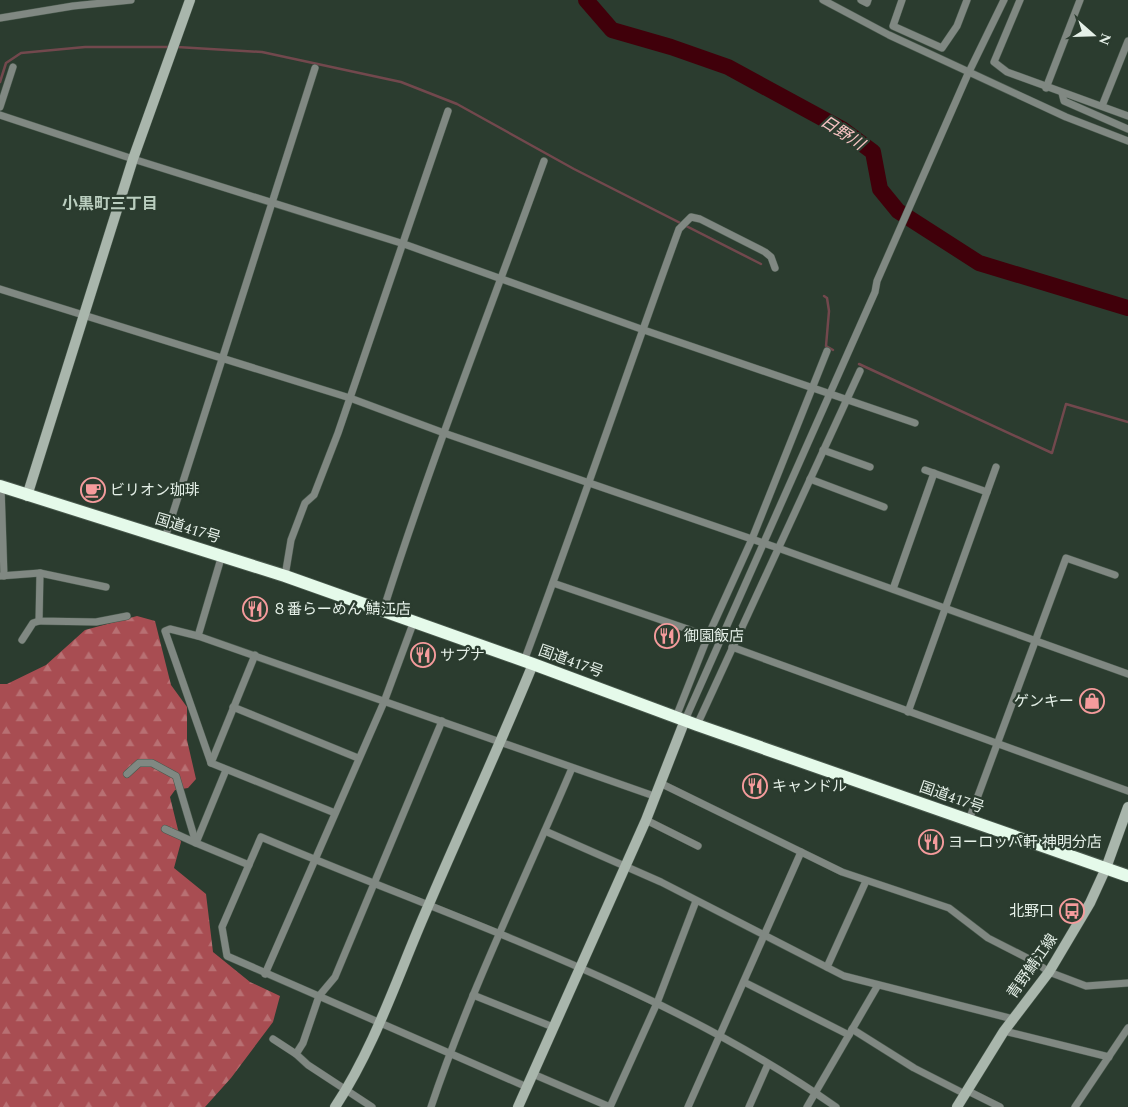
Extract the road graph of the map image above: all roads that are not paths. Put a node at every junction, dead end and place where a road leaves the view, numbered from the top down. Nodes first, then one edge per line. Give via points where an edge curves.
1 (131, 0) edge
2 (190, 0) edge
3 (823, 0) edge
4 (861, 0) edge
5 (868, 0) edge
6 (902, 0) edge
7 (967, 0) edge
8 (1004, 0) edge
9 (1020, 0) edge
10 (1080, 0) edge
11 (0, 18) edge
12 (1128, 41) edge
13 (13, 67) dead end
14 (315, 68) dead end
15 (968, 74) junction
16 (1046, 88) junction
17 (1062, 93) junction
18 (1102, 106) junction
19 (0, 107) edge
20 (448, 111) dead end
21 (0, 115) edge
22 (1128, 116) edge
23 (1128, 129) edge
24 (1128, 141) edge
25 (133, 159) junction
26 (544, 161) dead end
27 (271, 203) junction
28 (404, 244) junction
29 (775, 268) dead end
30 (502, 278) junction
31 (0, 289) edge
32 (83, 315) junction
33 (641, 329) junction
34 (827, 352) dead end
35 (222, 358) junction
36 (860, 371) dead end
37 (812, 388) junction
38 (830, 394) junction
39 (350, 398) junction
40 (848, 400) junction
41 (915, 422) dead end
42 (444, 434) junction
43 (823, 450) junction
44 (870, 467) dead end
45 (996, 467) dead end
46 (925, 470) dead end
47 (934, 473) junction
48 (810, 479) junction
49 (590, 484) junction
50 (0, 487) edge
51 (987, 492) junction
52 (27, 496) junction
53 (884, 507) dead end
54 (165, 538) junction
55 (752, 540) junction
56 (764, 543) junction
57 (778, 548) junction
58 (222, 555) junction
59 (40, 573) junction
60 (1115, 575) dead end
61 (2, 576) edge
62 (285, 576) junction
63 (554, 582) junction
64 (106, 587) dead end
65 (893, 589) junction
66 (945, 608) junction
67 (383, 611) junction
68 (127, 616) dead end
69 (39, 621) junction
70 (414, 621) junction
71 (198, 636) junction
72 (708, 636) junction
73 (22, 640) dead end
74 (1036, 641) junction
75 (732, 647) junction
76 (255, 655) junction
77 (529, 662) junction
78 (1128, 674) edge
79 (384, 702) junction
80 (233, 707) junction
81 (908, 712) junction
82 (442, 720) junction
83 (686, 721) junction
84 (501, 744) junction
85 (998, 744) junction
86 (358, 758) junction
87 (211, 763) junction
88 (572, 768) junction
89 (226, 770) junction
90 (127, 774) dead end
91 (660, 782) junction
92 (1128, 791) edge
93 (654, 796) junction
94 (1128, 807) edge
95 (335, 813) junction
96 (646, 820) junction
97 (969, 820) junction
98 (165, 829) dead end
99 (545, 831) junction
100 (196, 843) junction
101 (698, 846) dead end
102 (801, 852) junction
103 (315, 860) junction
104 (249, 865) junction
105 (625, 866) junction
106 (1106, 868) junction
107 (1128, 876) edge
108 (866, 881) junction
109 (373, 882) junction
110 (696, 901) junction
111 (428, 906) junction
112 (498, 933) junction
113 (764, 936) junction
114 (827, 967) junction
115 (579, 968) junction
116 (1049, 972) junction
117 (266, 974) junction
118 (744, 982) junction
119 (1128, 983) edge
120 (878, 985) junction
121 (473, 995) junction
122 (319, 996) junction
123 (657, 1003) junction
124 (1013, 1019) junction
125 (379, 1023) junction
126 (553, 1027) junction
127 (1128, 1028) edge
128 (1004, 1031) junction
129 (851, 1032) junction
130 (721, 1036) junction
131 (1126, 1036) edge
132 (273, 1039) dead end
133 (450, 1052) junction
134 (296, 1054) junction
135 (1109, 1056) junction
136 (768, 1064) junction
137 (533, 1074) junction
138 (527, 1087) junction
139 (346, 1091) junction
140 (814, 1092) junction
141 (966, 1092) junction
142 (335, 1107) edge
143 (372, 1107) edge
144 (431, 1107) edge
145 (518, 1107) edge
146 (610, 1107) edge
147 (688, 1107) edge
148 (749, 1107) edge
149 (807, 1107) edge
150 (836, 1107) edge
151 (956, 1107) edge
152 (1000, 1107) edge
153 (1075, 1107) edge

1 - 11 street
2 - 25 street
3 - 15 street
4 - 5 street via 866,3
6 - 7 street via 893,26 942,48 957,26
8 - 15 street
9 - 16 street via 994,62 1007,72
10 - 16 street
12 - 18 street
13 - 19 street
14 - 27 street
15 - 24 street
15 - 38 street
16 - 17 street
17 - 18 street
17 - 23 street via 1064,101
18 - 22 street
20 - 28 street
21 - 25 street
25 - 27 street
25 - 32 street
26 - 30 street
27 - 28 street
27 - 35 street
28 - 30 street
28 - 39 street
29 - 33 street via 766,252 691,217 679,229
30 - 33 street
30 - 42 street
31 - 32 street
32 - 35 street
32 - 52 street
33 - 37 street
33 - 49 street
34 - 37 street
35 - 39 street
35 - 54 street
36 - 40 street
37 - 38 street
37 - 55 street
38 - 40 street
38 - 56 street
39 - 42 street
39 - 62 street via 314,495 305,503 291,540
40 - 41 street
40 - 43 street
42 - 49 street
42 - 67 street
43 - 44 street
43 - 48 street
45 - 51 street
46 - 47 street
47 - 51 street
47 - 65 street
48 - 53 street
48 - 57 street
49 - 55 street
49 - 63 street
50 - 52 highway, 国道417号
50 - 61 street
51 - 66 street
52 - 54 highway, 国道417号
54 - 58 highway, 国道417号
55 - 56 street
55 - 72 street
56 - 57 street
56 - 83 street
57 - 65 street
57 - 75 street
58 - 62 highway, 国道417号
58 - 71 street
59 - 61 street
59 - 64 street
59 - 69 street
60 - 74 street via 1066,558
62 - 67 highway, 国道417号
63 - 72 street
63 - 77 street
65 - 66 street
66 - 74 street
66 - 81 street
67 - 70 highway, 国道417号
68 - 69 street via 96,622
69 - 73 street via 33,623
70 - 77 highway, 国道417号
70 - 79 street
71 - 76 street
71 - 87 street via 170,629 165,632
72 - 83 street
74 - 78 street
74 - 85 street
75 - 81 street
75 - 83 street
76 - 79 street
76 - 80 street
77 - 83 highway, 国道417号
77 - 84 street
79 - 82 street
79 - 86 street
80 - 86 street
80 - 87 street
81 - 85 street
82 - 84 street
82 - 109 street
83 - 91 street
83 - 97 highway, 国道417号
84 - 88 street
84 - 111 street
85 - 92 street
85 - 97 street
86 - 95 street
87 - 89 street
88 - 93 street
88 - 99 street
89 - 95 street
89 - 100 street
90 - 100 street via 139,763 152,763 176,776
91 - 93 street
91 - 102 street
93 - 96 street
94 - 106 street, 青野鯖江線
95 - 103 street
96 - 101 street
96 - 105 street
97 - 106 highway, 国道417号
98 - 100 street
99 - 105 street
99 - 112 street
100 - 104 street
102 - 108 street
102 - 113 street
103 - 104 street via 261,837
103 - 109 street
103 - 117 street
104 - 117 street via 222,927 227,956
105 - 110 street
105 - 115 street
106 - 107 highway, 国道417号
106 - 116 street, 青野鯖江線 via 1090,903
108 - 114 street
108 - 116 street via 949,908 988,938
109 - 111 street
109 - 122 street via 335,976
110 - 113 street
110 - 123 street
111 - 112 street
111 - 125 street
112 - 115 street
112 - 121 street
113 - 114 street
113 - 118 street
114 - 120 street via 844,976
115 - 123 street
115 - 126 street
116 - 119 street via 1086,986
116 - 124 street, 青野鯖江線
117 - 122 street
118 - 129 street
118 - 130 street
120 - 124 street
120 - 129 street
121 - 126 street
121 - 133 street
122 - 125 street
122 - 134 street
123 - 130 street
123 - 146 street
124 - 128 street, 青野鯖江線
125 - 133 street
125 - 139 street
126 - 137 street
127 - 131 street
128 - 135 street
128 - 141 street, 青野鯖江線
129 - 140 street
129 - 141 street via 914,1068
130 - 136 street
130 - 147 street
131 - 135 street
132 - 134 street
133 - 138 street
133 - 144 street
134 - 139 street
135 - 153 street
136 - 140 street
136 - 148 street
137 - 138 street
137 - 146 street
138 - 145 street
139 - 142 street
139 - 143 street
140 - 149 street
140 - 150 street
141 - 151 street, 青野鯖江線
141 - 152 street

